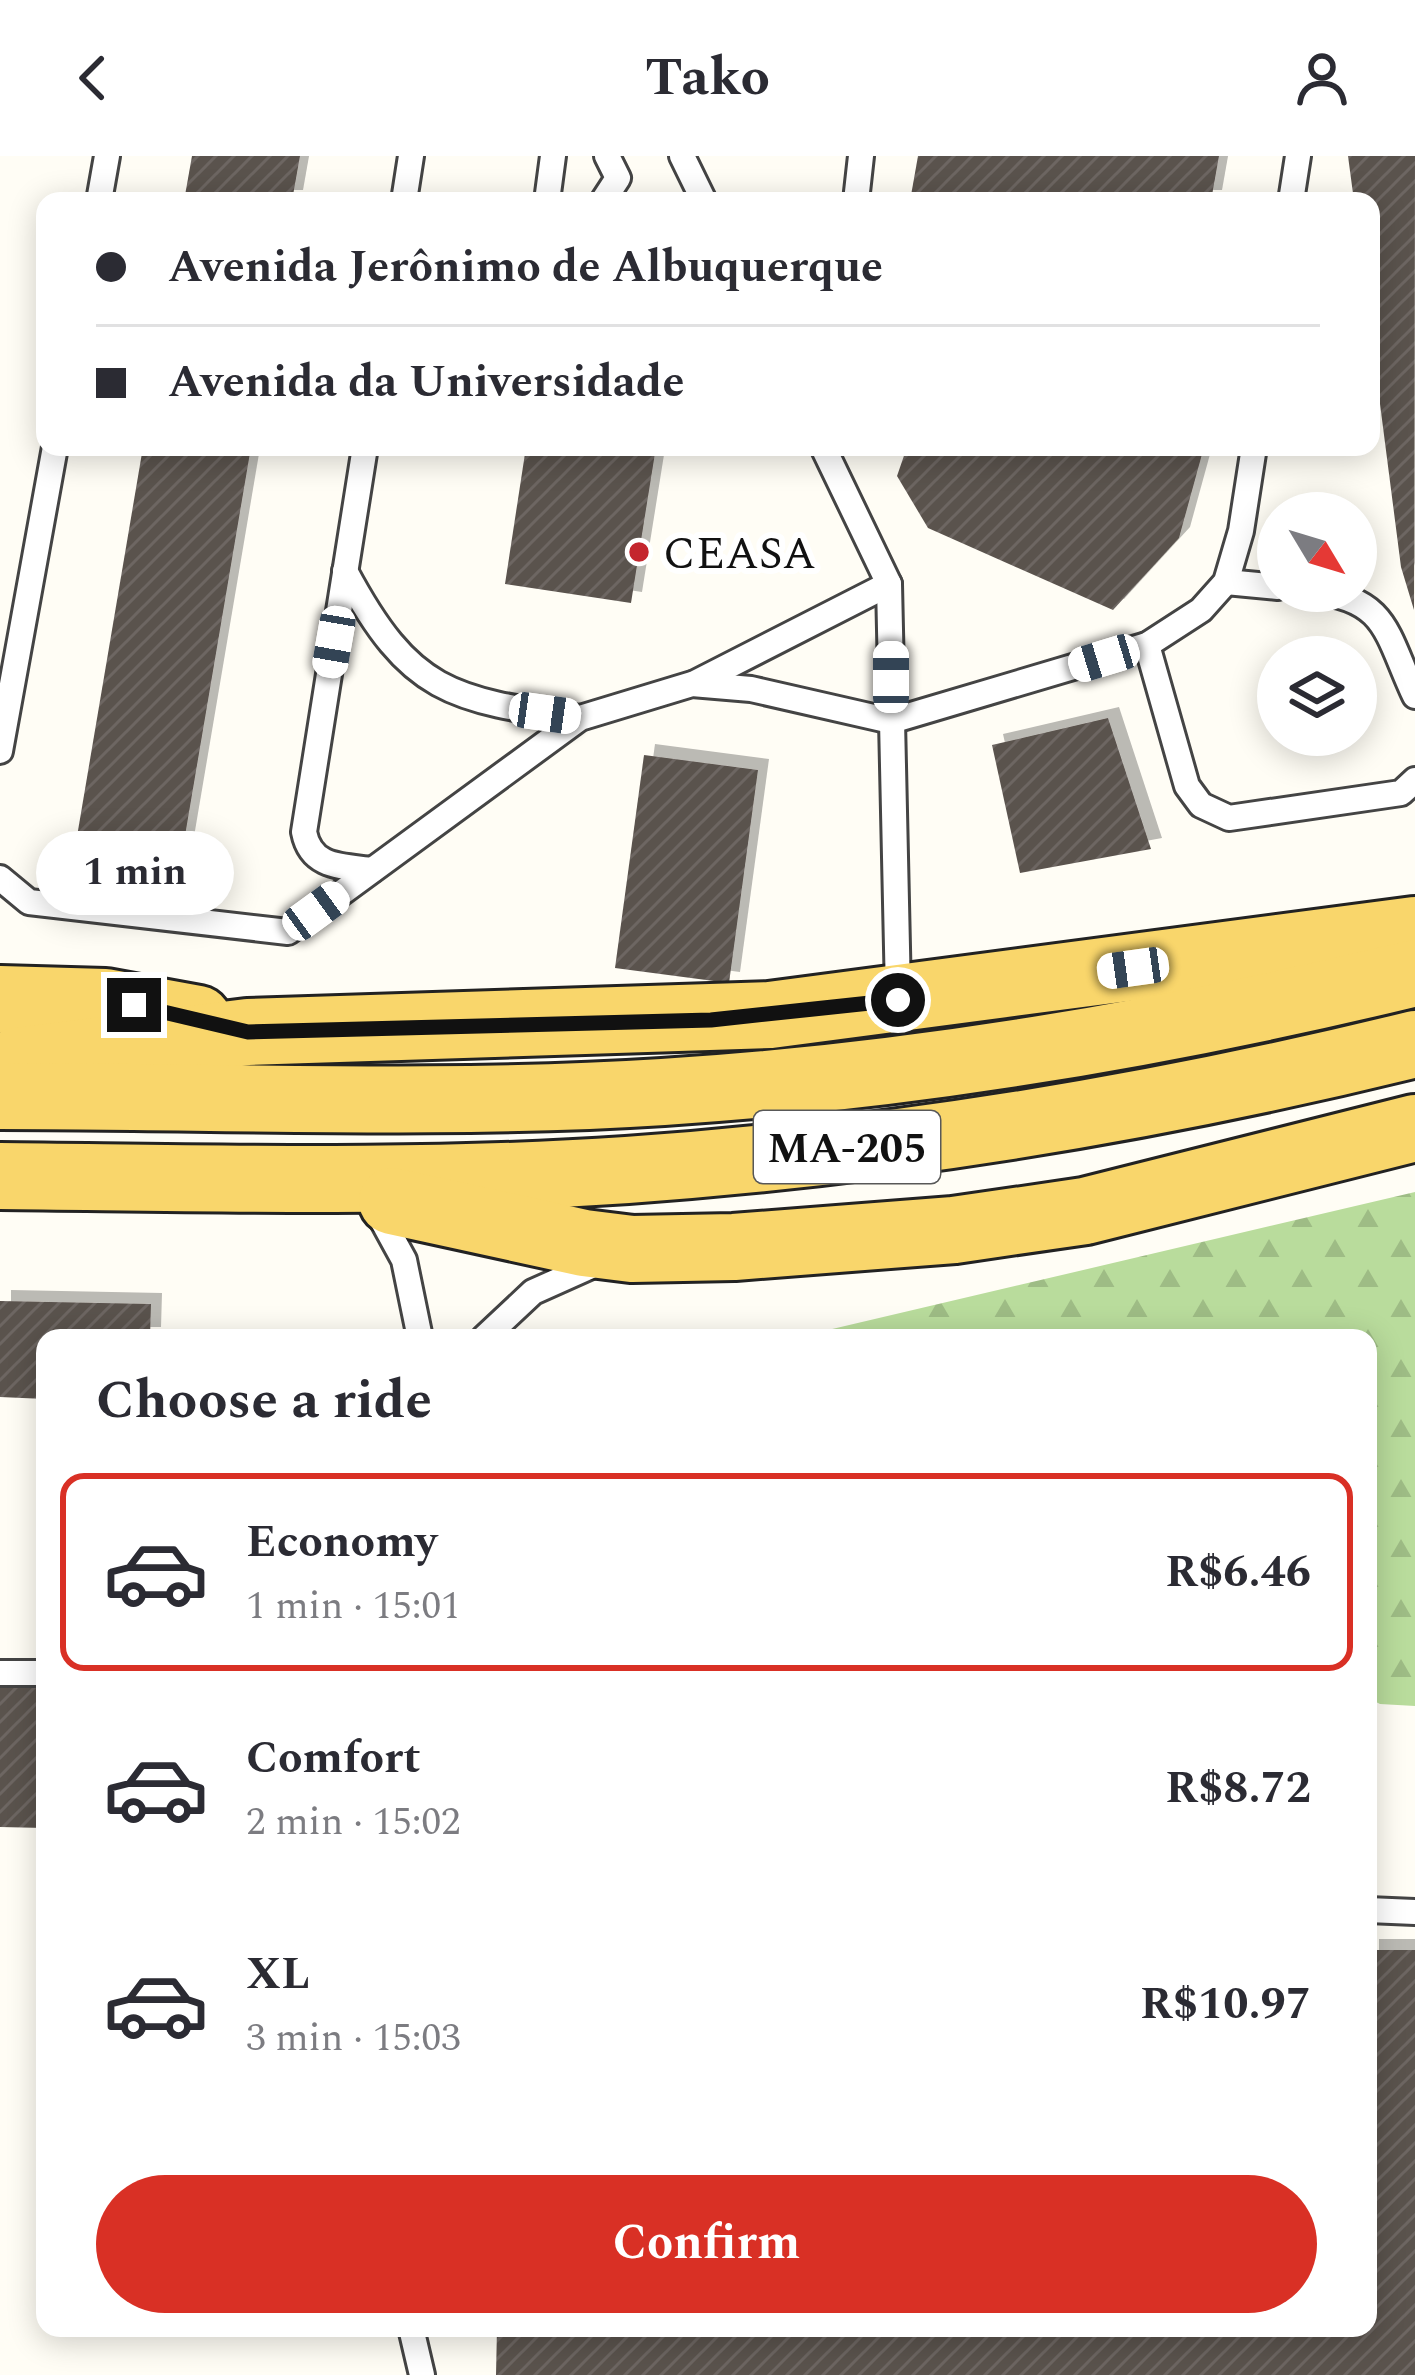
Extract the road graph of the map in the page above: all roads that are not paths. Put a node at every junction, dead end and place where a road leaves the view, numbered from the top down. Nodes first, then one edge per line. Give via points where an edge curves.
1 (107, 156) edge
2 (411, 156) edge
3 (554, 156) edge
4 (607, 156) edge
5 (682, 156) edge
6 (861, 156) edge
7 (1298, 156) edge
8 (101, 192) edge
9 (405, 192) edge
10 (549, 192) edge
11 (609, 192) edge
12 (700, 192) edge
13 (857, 192) edge
14 (1292, 192) edge
15 (53, 456) edge
16 (364, 456) edge
17 (827, 456) edge
18 (1253, 456) edge
19 (345, 571) junction
20 (1226, 582) junction
21 (890, 584) junction
22 (1257, 585) edge
23 (1375, 612) edge
24 (1147, 645) junction
25 (692, 684) junction
26 (1415, 696) edge
27 (580, 718) junction
28 (891, 721) junction
29 (0, 751) edge
30 (1415, 780) edge
31 (372, 870) junction
32 (0, 878) edge
33 (1415, 930) edge
34 (1415, 973) edge
35 (0, 999) edge
36 (898, 1000) junction
37 (248, 1032) junction
38 (1415, 1044) edge
39 (0, 1064) edge
40 (0, 1096) edge
41 (1415, 1128) edge
42 (0, 1176) edge
43 (270, 1177) junction
44 (367, 1195) junction
45 (632, 1249) junction
46 (418, 1329) edge
47 (494, 1329) edge
48 (0, 1673) edge
49 (36, 1673) edge
50 (1377, 1910) edge
51 (1415, 1912) edge
52 (413, 2337) edge
53 (422, 2375) edge

1 - 8 lane
2 - 9 lane
3 - 10 lane
4 - 11 lane via 618,178
5 - 12 lane
6 - 13 lane
7 - 14 lane
15 - 29 lane
16 - 19 lane
17 - 21 lane
18 - 20 lane
19 - 27 lane via 386,637 436,683 476,704
19 - 31 lane via 304,832 327,865
20 - 22 lane
20 - 24 lane via 1201,610
21 - 25 lane
21 - 28 lane
23 - 26 lane
24 - 28 lane
24 - 30 lane via 1187,786 1201,805 1229,818 1401,793
25 - 27 lane
25 - 28 lane
27 - 31 lane
28 - 36 lane
31 - 32 lane via 288,932 29,902
33 - 36 main road
34 - 40 main road, MA-205 via 1147,1033 725,1088
35 - 37 main road via 134,1005
36 - 37 main road via 711,1020
37 - 39 main road
38 - 43 main road, MA-205 via 1129,1109 952,1135 624,1170
41 - 45 main road via 1166,1195 1021,1222
42 - 43 main road, MA-205
43 - 44 main road, MA-205
44 - 45 main road
44 - 46 lane via 404,1260
45 - 47 lane via 538,1289
48 - 49 lane
50 - 51 lane
52 - 53 lane

